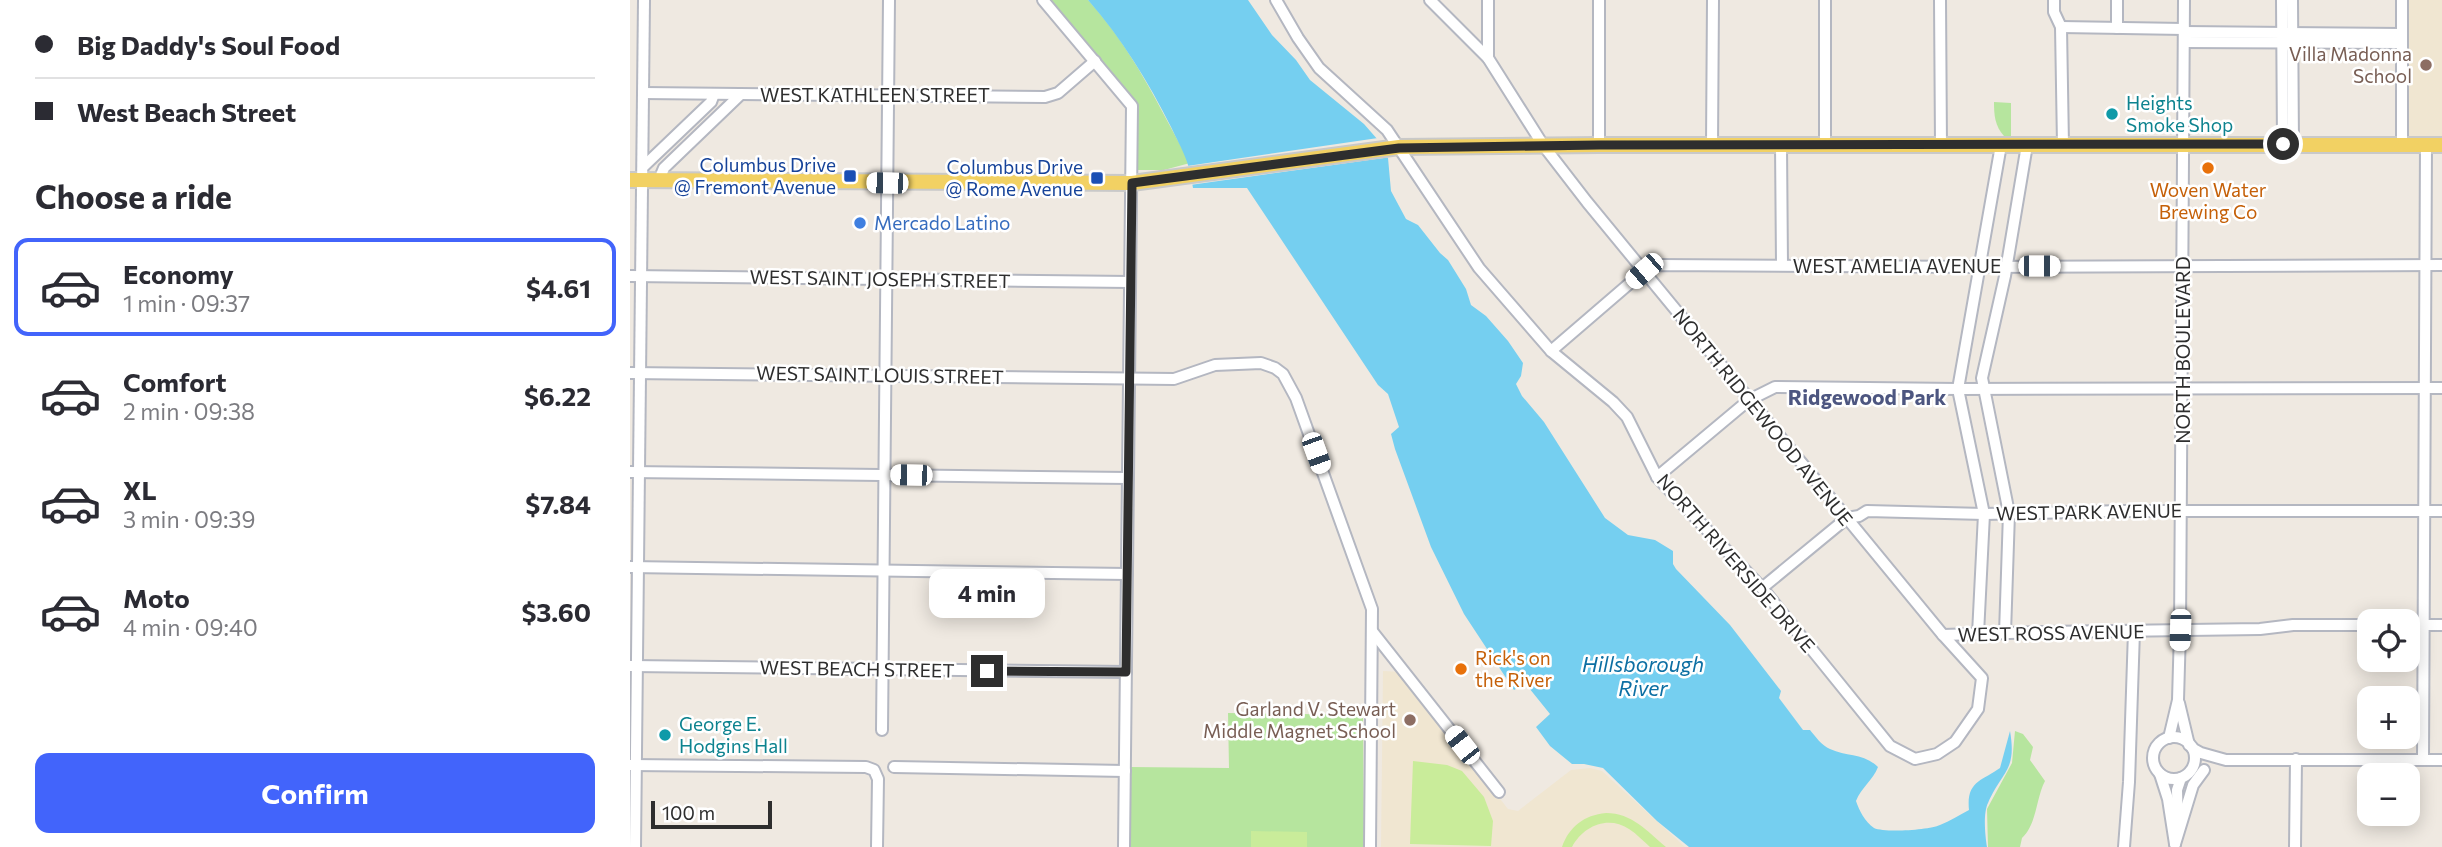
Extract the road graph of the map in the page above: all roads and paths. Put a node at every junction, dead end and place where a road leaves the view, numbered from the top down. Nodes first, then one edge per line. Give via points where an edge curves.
1 (644, 0) edge
2 (889, 0) edge
3 (1043, 0) edge
4 (1276, 0) edge
5 (1430, 0) edge
6 (1488, 0) edge
7 (1599, 0) edge
8 (1713, 0) edge
9 (1825, 0) edge
10 (1940, 0) edge
11 (2054, 0) edge
12 (2117, 0) edge
13 (2184, 0) edge
14 (2282, 0) edge
15 (2292, 0) edge
16 (2402, 0) edge
17 (2061, 27) junction
18 (2117, 28) junction
19 (2184, 34) junction
20 (2288, 37) junction
21 (2402, 38) junction
22 (1488, 58) junction
23 (1095, 61) junction
24 (630, 82) edge
25 (643, 87) junction
26 (714, 94) junction
27 (740, 94) junction
28 (887, 95) junction
29 (2183, 144) junction
30 (2288, 144) junction
31 (1543, 145) junction
32 (1599, 145) junction
33 (1712, 145) junction
34 (1781, 145) junction
35 (1825, 145) junction
36 (1941, 145) junction
37 (2001, 145) junction
38 (2027, 145) junction
39 (2063, 145) junction
40 (2402, 145) junction
41 (2426, 145) junction
42 (2442, 145) edge
43 (1392, 148) junction
44 (639, 175) edge
45 (659, 180) junction
46 (887, 183) junction
47 (1132, 183) junction
48 (1782, 265) junction
49 (2183, 265) junction
50 (2426, 265) junction
51 (2442, 265) edge
52 (2006, 266) junction
53 (1980, 267) junction
54 (1644, 271) junction
55 (636, 276) edge
56 (885, 280) junction
57 (1130, 282) junction
58 (1551, 351) junction
59 (635, 373) edge
60 (886, 376) junction
61 (1129, 378) junction
62 (2183, 388) junction
63 (2425, 388) junction
64 (2442, 388) edge
65 (1958, 389) junction
66 (1984, 389) junction
67 (1749, 400) junction
68 (634, 472) edge
69 (884, 475) junction
70 (1657, 477) junction
71 (1128, 478) junction
72 (2182, 511) junction
73 (2426, 511) junction
74 (2442, 511) edge
75 (2009, 513) junction
76 (1984, 514) junction
77 (1847, 518) junction
78 (634, 567) edge
79 (883, 571) junction
80 (1127, 574) junction
81 (1762, 588) junction
82 (2357, 625) edge
83 (2420, 625) edge
84 (2425, 625) junction
85 (2442, 625) edge
86 (2180, 630) junction
87 (1373, 631) junction
88 (2134, 631) junction
89 (2005, 633) junction
90 (1978, 634) junction
91 (1943, 635) junction
92 (633, 666) edge
93 (881, 670) junction
94 (1126, 672) junction
95 (2178, 700) junction
96 (881, 730) dead end
97 (2169, 738) junction
98 (1955, 742) joint
99 (2191, 747) junction
100 (2296, 759) junction
101 (2226, 760) junction
102 (2423, 760) junction
103 (2442, 760) edge
104 (633, 765) edge
105 (894, 767) dead end
106 (2204, 770) junction
107 (1125, 771) junction
108 (2160, 774) junction
109 (2184, 776) junction
110 (1499, 792) dead end
111 (2175, 845) edge
112 (635, 847) edge
113 (877, 847) edge
114 (1124, 847) edge
115 (1370, 847) edge
116 (2124, 847) edge
117 (2295, 847) edge

1 - 25 street
2 - 28 street
3 - 23 street
4 - 43 street, NORTH RIVERSIDE DRIVE via 1320,68 1387,130
5 - 22 street, NORTH RIDGEWOOD AVENUE
6 - 22 street
7 - 32 street
8 - 33 street
9 - 35 street
10 - 36 street
11 - 17 street
12 - 18 street
13 - 19 street, NORTH BOULEVARD
14 - 20 street
15 - 20 street
16 - 21 street
17 - 18 street
17 - 39 street
18 - 19 street
19 - 20 street
19 - 29 street, NORTH BOULEVARD
20 - 21 street
20 - 30 street
21 - 40 street
22 - 31 street, NORTH RIDGEWOOD AVENUE
23 - 28 street, WEST KATHLEEN STREET via 1058,93 1045,97
23 - 47 street via 1132,106
24 - 25 street, WEST KATHLEEN STREET
25 - 26 street, WEST KATHLEEN STREET
25 - 44 street
26 - 27 street, WEST KATHLEEN STREET
26 - 44 street via 712,102
27 - 28 street, WEST KATHLEEN STREET
27 - 45 street via 664,169
28 - 46 street
29 - 30 main road
29 - 39 main road
29 - 49 street, NORTH BOULEVARD
30 - 40 main road
31 - 32 main road
31 - 43 main road
31 - 54 street, NORTH RIDGEWOOD AVENUE
32 - 33 main road
33 - 34 main road
34 - 35 main road
34 - 48 street
35 - 36 main road
36 - 37 main road
37 - 38 main road
37 - 53 street
38 - 39 main road
38 - 52 street
40 - 41 main road
41 - 42 main road
41 - 50 street
43 - 47 main road
43 - 58 street, NORTH RIVERSIDE DRIVE via 1479,268
44 - 45 main road
44 - 55 street
45 - 46 main road
46 - 47 main road
46 - 56 street
47 - 57 street
48 - 53 street, WEST AMELIA AVENUE
48 - 54 street, WEST AMELIA AVENUE via 1658,265
49 - 50 street, WEST AMELIA AVENUE
49 - 52 street, WEST AMELIA AVENUE
49 - 62 street, NORTH BOULEVARD
50 - 51 street, WEST AMELIA AVENUE
50 - 63 street
52 - 53 street, WEST AMELIA AVENUE
52 - 66 street via 1982,377
53 - 65 street
54 - 58 street
54 - 67 street, NORTH RIDGEWOOD AVENUE
55 - 56 street, WEST SAINT JOSEPH STREET
55 - 59 street
56 - 57 street, WEST SAINT JOSEPH STREET
56 - 60 street
57 - 61 street
58 - 70 street, NORTH RIVERSIDE DRIVE via 1626,417
59 - 60 street, WEST SAINT LOUIS STREET
59 - 68 street
60 - 61 street, WEST SAINT LOUIS STREET
60 - 69 street
61 - 71 street
61 - 87 street, WEST SAINT LOUIS STREET via 1174,379 1222,363 1261,363 1283,374 1368,594
62 - 63 street
62 - 66 street
62 - 72 street, NORTH BOULEVARD
63 - 64 street
63 - 73 street
65 - 66 street
65 - 67 street via 1775,387
65 - 76 street
66 - 75 street
67 - 70 street
67 - 77 street, NORTH RIDGEWOOD AVENUE
68 - 69 street
68 - 78 street
69 - 71 street
69 - 79 street
70 - 81 street, NORTH RIVERSIDE DRIVE
71 - 80 street
72 - 73 street, WEST PARK AVENUE
72 - 75 street, WEST PARK AVENUE
72 - 86 street, NORTH BOULEVARD
73 - 74 street, WEST PARK AVENUE
73 - 84 street
75 - 76 street, WEST PARK AVENUE
75 - 89 street
76 - 77 street, WEST PARK AVENUE via 1867,511
76 - 90 street
77 - 81 street, WEST PARK AVENUE
77 - 91 street, NORTH RIDGEWOOD AVENUE
78 - 79 street
78 - 92 street
79 - 80 street
79 - 93 street
80 - 94 street
81 - 98 street, NORTH RIVERSIDE DRIVE via 1889,746 1915,759 1937,754
82 - 86 street, WEST ROSS AVENUE
83 - 84 street
84 - 85 street
84 - 102 street
86 - 88 street, WEST ROSS AVENUE
86 - 95 street, NORTH BOULEVARD
87 - 110 street
87 - 115 street, WEST SAINT LOUIS STREET
88 - 89 street, WEST ROSS AVENUE
88 - 116 street
89 - 90 street, WEST ROSS AVENUE
90 - 91 street, WEST ROSS AVENUE
91 - 98 street, NORTH RIDGEWOOD AVENUE via 1982,678 1978,709
92 - 93 street, WEST BEACH STREET
92 - 104 street
93 - 94 street, WEST BEACH STREET
93 - 96 street
94 - 107 street
95 - 97 street, NORTH BOULEVARD
95 - 99 street, NORTH BOULEVARD
97 - 99 street
97 - 108 street via 2158,745 2153,757
99 - 101 street
99 - 109 street via 2193,765
100 - 101 street
100 - 102 street
100 - 117 street
101 - 106 street
102 - 103 street
104 - 112 street
104 - 113 street via 866,767 874,770 877,779
105 - 107 street
106 - 109 street
106 - 111 street via 2193,785
107 - 114 street
108 - 109 street via 2170,779
108 - 111 street
109 - 111 street via 2177,790

